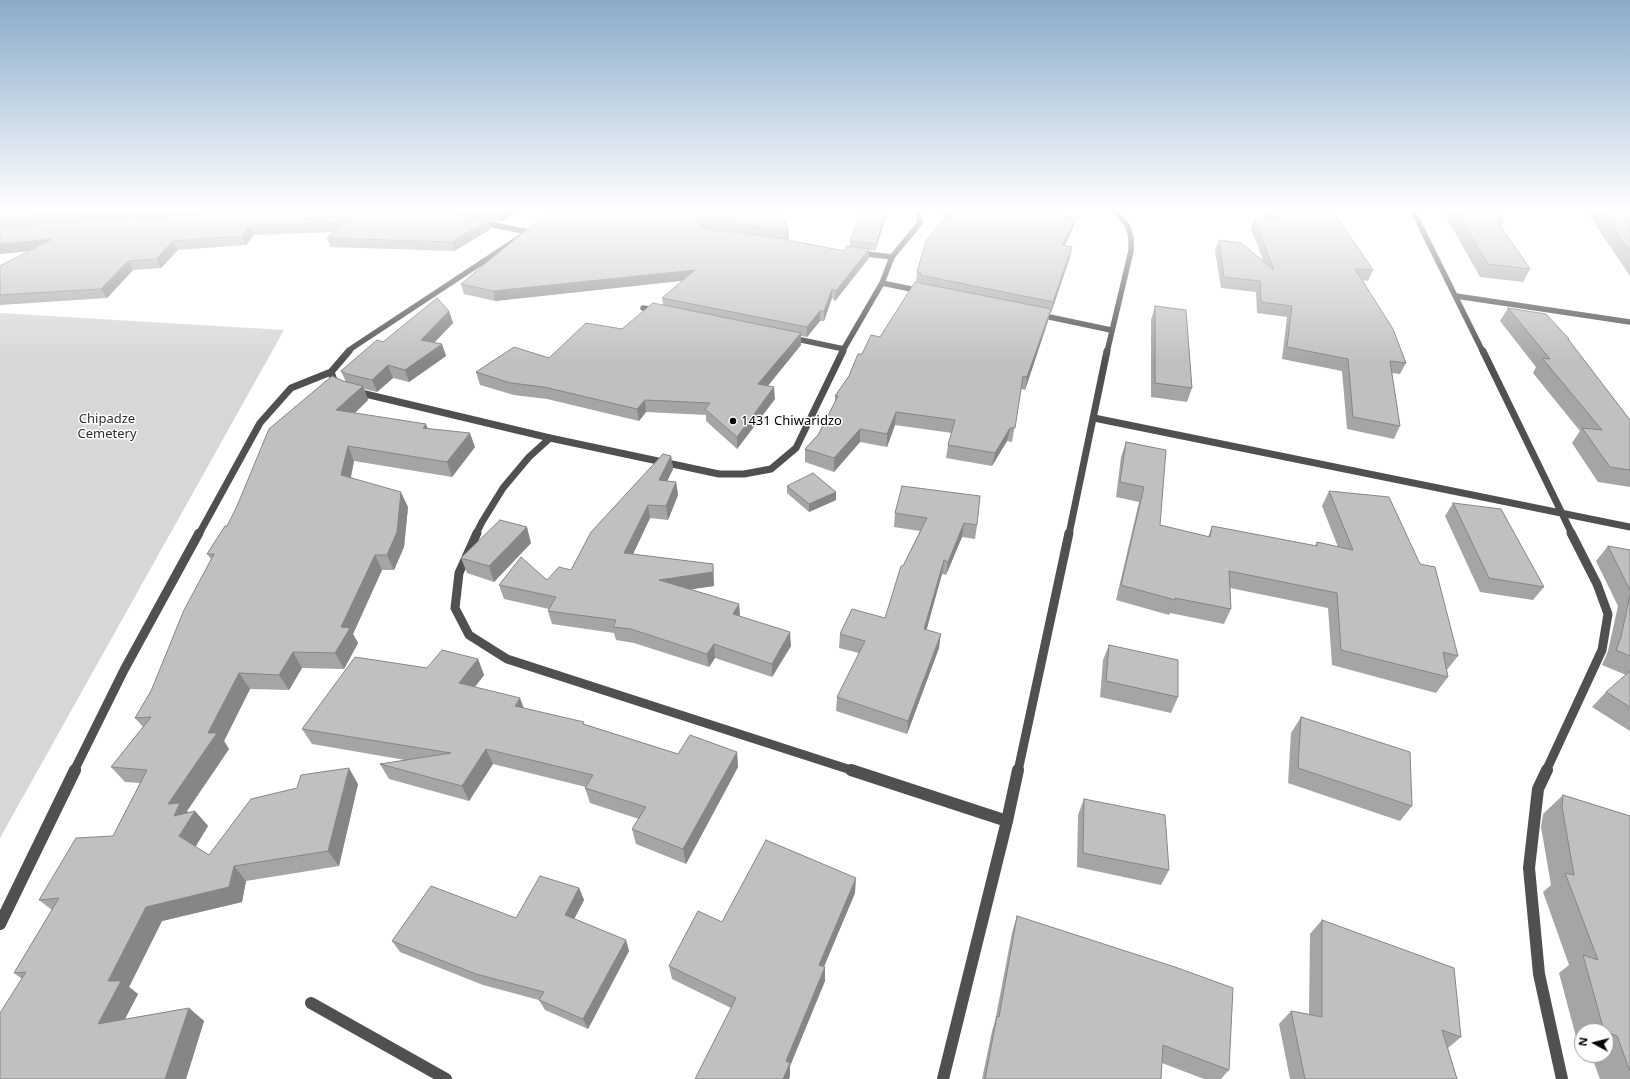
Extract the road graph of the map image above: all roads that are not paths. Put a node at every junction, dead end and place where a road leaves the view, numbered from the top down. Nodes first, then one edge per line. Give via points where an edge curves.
1 (483, 261) edge
2 (890, 261) edge
3 (1128, 261) edge
4 (1438, 261) edge
5 (882, 283) junction
6 (928, 292) edge
7 (1456, 296) junction
8 (643, 308) dead end
9 (666, 313) edge
10 (1035, 314) edge
11 (1630, 322) edge
12 (1111, 330) junction
13 (782, 336) edge
14 (844, 349) junction
15 (331, 372) junction
16 (1094, 418) junction
17 (550, 438) junction
18 (1560, 514) junction
19 (1630, 526) edge
20 (1007, 821) junction
21 (0, 924) edge
22 (311, 1003) dead end
23 (446, 1079) edge
24 (943, 1079) edge
25 (1562, 1079) edge

1 - 15 street via 352,348
2 - 5 street
3 - 12 street
4 - 7 street
5 - 6 street
5 - 14 street
7 - 11 street
7 - 18 street
8 - 9 street
10 - 12 street
12 - 16 street
13 - 14 street
14 - 17 street via 796,448 771,469 744,474 719,474
15 - 17 street via 336,383 348,390
15 - 21 street via 291,388 260,423 124,670
16 - 18 street
16 - 20 street
17 - 20 street via 529,457 503,488 482,522 459,573 455,608 469,635 507,659
18 - 19 street
18 - 25 street via 1597,584 1608,614 1602,650 1538,789 1529,868 1538,974
20 - 24 street
22 - 23 street

